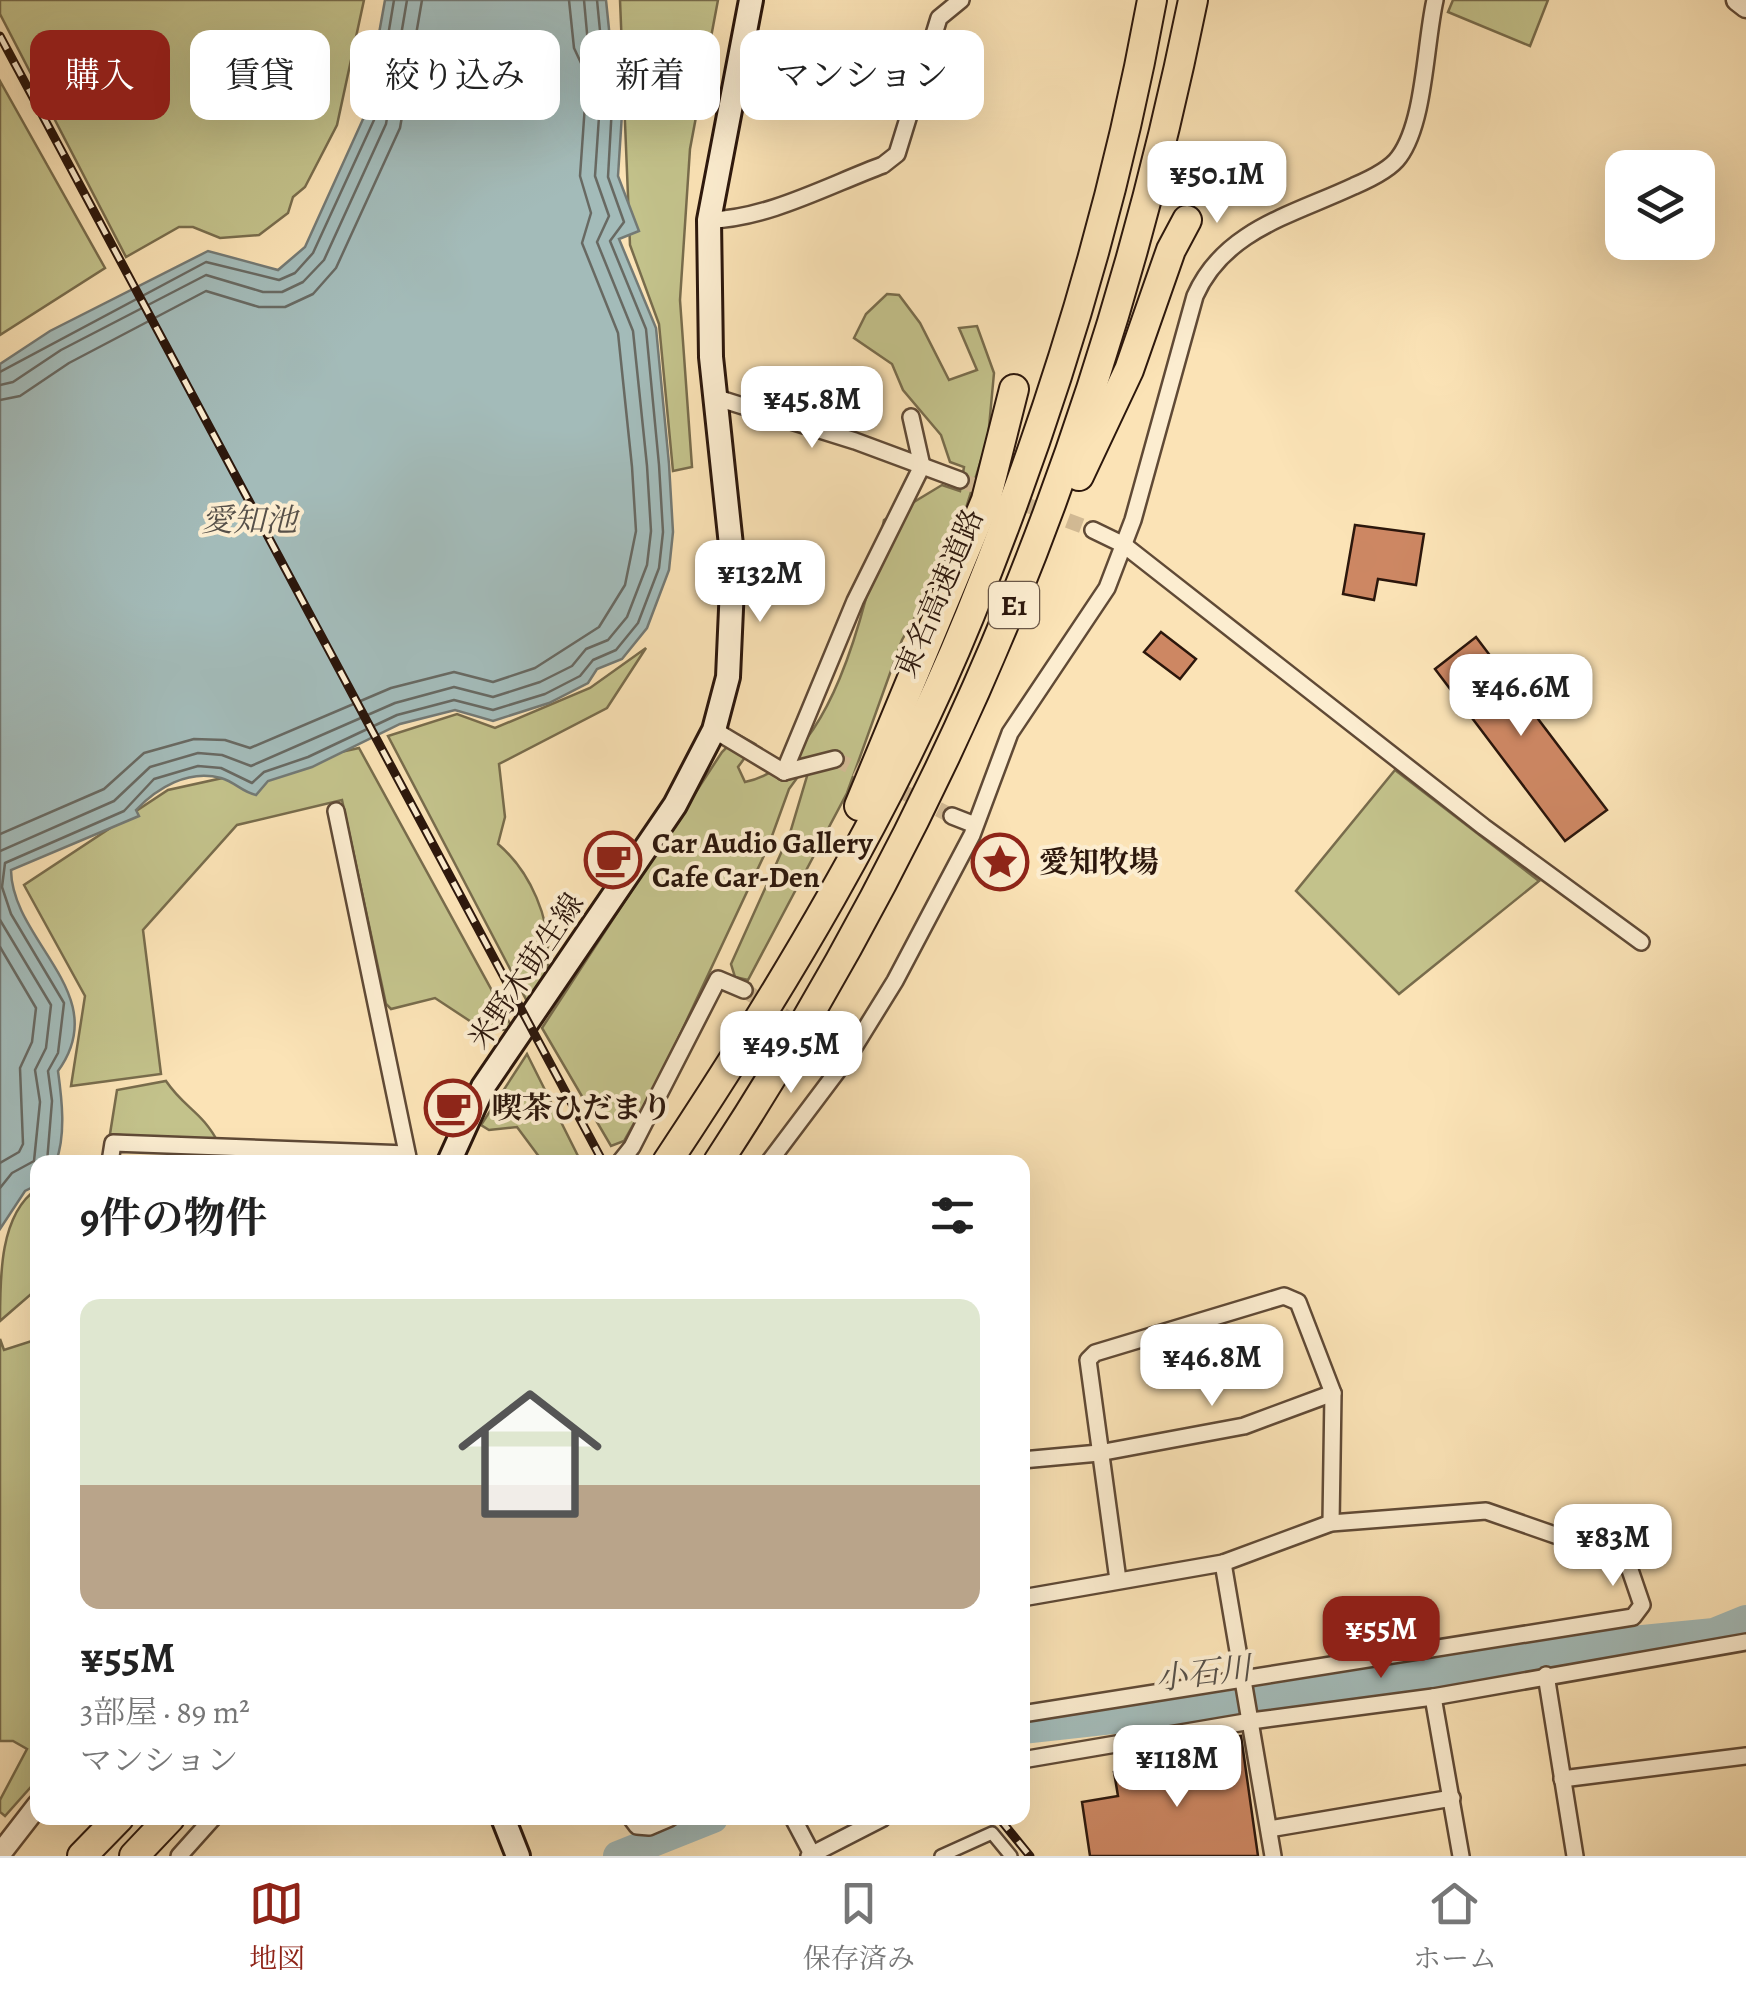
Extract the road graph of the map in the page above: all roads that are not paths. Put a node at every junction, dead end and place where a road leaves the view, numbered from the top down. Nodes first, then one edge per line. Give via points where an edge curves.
1 (751, 0) edge
2 (960, 0) edge
3 (1152, 0) edge
4 (1193, 0) edge
5 (1434, 0) edge
6 (1737, 0) edge
7 (1746, 6) edge
8 (709, 220) junction
9 (1187, 220) dead end
10 (1014, 389) dead end
11 (714, 397) junction
12 (912, 417) dead end
13 (922, 466) junction
14 (960, 480) tunnel mouth
15 (1093, 530) tunnel mouth
16 (1124, 545) junction
17 (984, 677) junction
18 (714, 730) junction
19 (834, 759) tunnel mouth
20 (784, 772) junction
21 (336, 810) dead end
22 (952, 816) tunnel mouth
23 (975, 826) junction
24 (1641, 942) dead end
25 (800, 951) junction
26 (744, 990) dead end
27 (825, 1042) tunnel mouth
28 (848, 1057) junction
29 (111, 1155) edge
30 (349, 1155) edge
31 (407, 1155) edge
32 (453, 1155) edge
33 (626, 1155) edge
34 (671, 1155) edge
35 (722, 1155) edge
36 (774, 1155) edge
37 (1333, 1393) junction
38 (1099, 1453) junction
39 (1030, 1459) edge
40 (1331, 1523) junction
41 (1223, 1563) junction
42 (1118, 1580) junction
43 (1030, 1596) edge
44 (1746, 1642) edge
45 (1546, 1675) junction
46 (1245, 1682) junction
47 (1433, 1697) junction
48 (1030, 1713) edge
49 (1251, 1717) junction
50 (1746, 1756) edge
51 (1030, 1758) edge
52 (1562, 1779) junction
53 (1452, 1798) junction
54 (30, 1815) edge
55 (112, 1825) edge
56 (163, 1825) edge
57 (208, 1825) edge
58 (506, 1825) edge
59 (797, 1825) edge
60 (870, 1825) edge
61 (1269, 1829) junction
62 (0, 1854) edge
63 (812, 1855) edge
64 (82, 1856) edge
65 (134, 1856) edge
66 (179, 1856) edge
67 (518, 1856) edge
68 (942, 1856) edge
69 (1012, 1856) edge
70 (1273, 1856) edge
71 (1461, 1856) edge
72 (1575, 1856) edge

1 - 8 main road, 米野木莇生線
2 - 8 street via 939,18 897,154 782,202
3 - 25 highway, 東名高速道路 / E1 via 1064,354 970,616
4 - 17 highway, E1 via 1162,156 1124,292 1041,538
5 - 16 street via 1409,136 1398,160 1231,243 1207,270
6 - 7 street
8 - 11 main road, 米野木莇生線
9 - 17 highway via 1129,370
10 - 25 highway via 986,500
11 - 13 street
11 - 18 main road, 米野木莇生線 via 734,564 734,631
12 - 13 street
13 - 14 street
13 - 20 street via 855,601
15 - 16 street
16 - 23 street via 1107,588 1003,745
16 - 24 street
17 - 35 highway, E1 via 835,976
18 - 20 street
18 - 32 main road, 米野木莇生線 via 675,805 483,1087
19 - 20 street
21 - 31 street
22 - 23 street
23 - 28 street via 895,982
25 - 34 highway, 東名高速道路 / E1
26 - 33 street via 718,979
27 - 28 street
28 - 36 street
29 - 30 street via 112,1143
37 - 38 street via 1244,1426
37 - 38 street via 1298,1302 1284,1296 1092,1354
37 - 40 street
38 - 39 street
38 - 42 street
40 - 41 street
40 - 46 street via 1496,1512 1626,1560 1642,1611
41 - 42 street
41 - 46 street
42 - 43 street
44 - 45 street
45 - 47 street
45 - 52 street
46 - 48 street
46 - 49 street
47 - 49 street
47 - 53 street
49 - 51 street
49 - 61 street
50 - 52 street
52 - 72 street
53 - 61 street
53 - 71 street
54 - 62 street
55 - 64 highway
56 - 65 highway
57 - 66 street
58 - 67 main road
59 - 63 street
60 - 63 street
61 - 70 street
68 - 69 street via 992,1834

